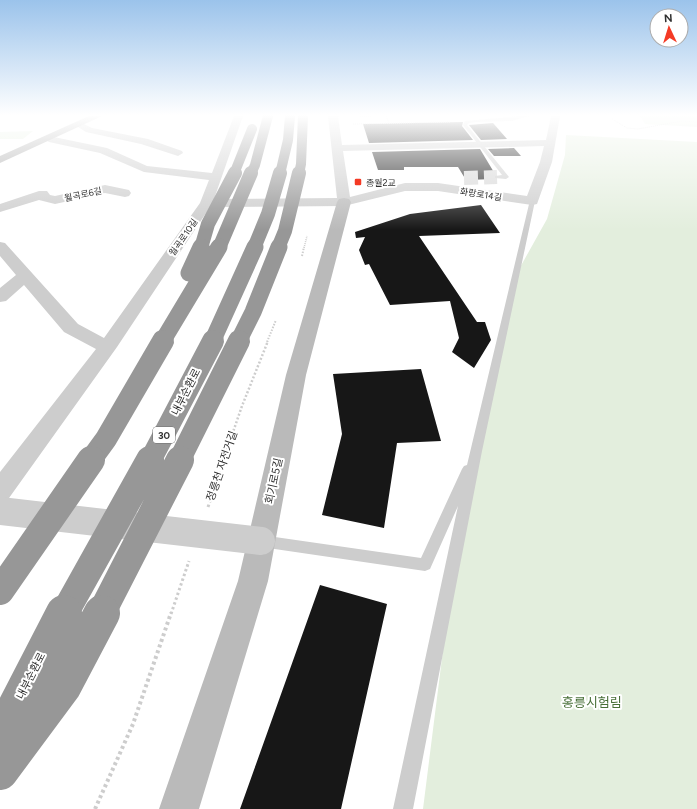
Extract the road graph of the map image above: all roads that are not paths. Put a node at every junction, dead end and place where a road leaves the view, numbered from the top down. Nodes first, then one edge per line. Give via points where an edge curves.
1 (111, 154) edge
2 (225, 154) edge
3 (243, 154) edge
4 (258, 154) edge
5 (284, 154) edge
6 (301, 154) edge
7 (339, 154) edge
8 (488, 154) edge
9 (548, 154) edge
10 (216, 177) junction
11 (497, 177) dead end
12 (125, 193) dead end
13 (532, 201) junction
14 (344, 202) junction
15 (206, 203) junction
16 (0, 208) edge
17 (0, 246) edge
18 (25, 276) junction
19 (0, 297) edge
20 (107, 347) junction
21 (106, 439) junction
22 (476, 451) junction
23 (0, 491) edge
24 (0, 511) edge
25 (261, 541) junction
26 (0, 591) edge
27 (0, 737) edge
28 (0, 772) edge
29 (179, 809) edge
30 (404, 809) edge

1 - 10 street via 144,169
2 - 10 street, 월곡로10길
3 - 21 highway, bridge via 236,173 208,224 200,251
4 - 21 highway, bridge via 218,249
5 - 27 highway, 내부순환로 / 30, bridge via 274,194 247,266 216,333 140,481 61,619
6 - 28 highway, bridge via 285,231 253,312 138,544 63,687
7 - 14 street, 회기로5길
8 - 11 lane via 506,177
9 - 13 street
10 - 15 street, 월곡로10길
12 - 16 street, 월곡로6길 via 105,188 55,200 44,198 43,194
13 - 14 street, 화랑로14길 via 438,187 405,186
13 - 22 lane
14 - 15 street, 화랑로14길
14 - 25 street, 회기로5길 via 296,375
15 - 20 street, 월곡로10길
17 - 18 street
18 - 19 street
18 - 20 street via 71,328
20 - 23 street, 월곡로10길
21 - 26 highway, bridge
22 - 25 lane via 425,565
22 - 30 lane
24 - 25 street, bridge
25 - 29 street, 회기로5길 via 253,581

